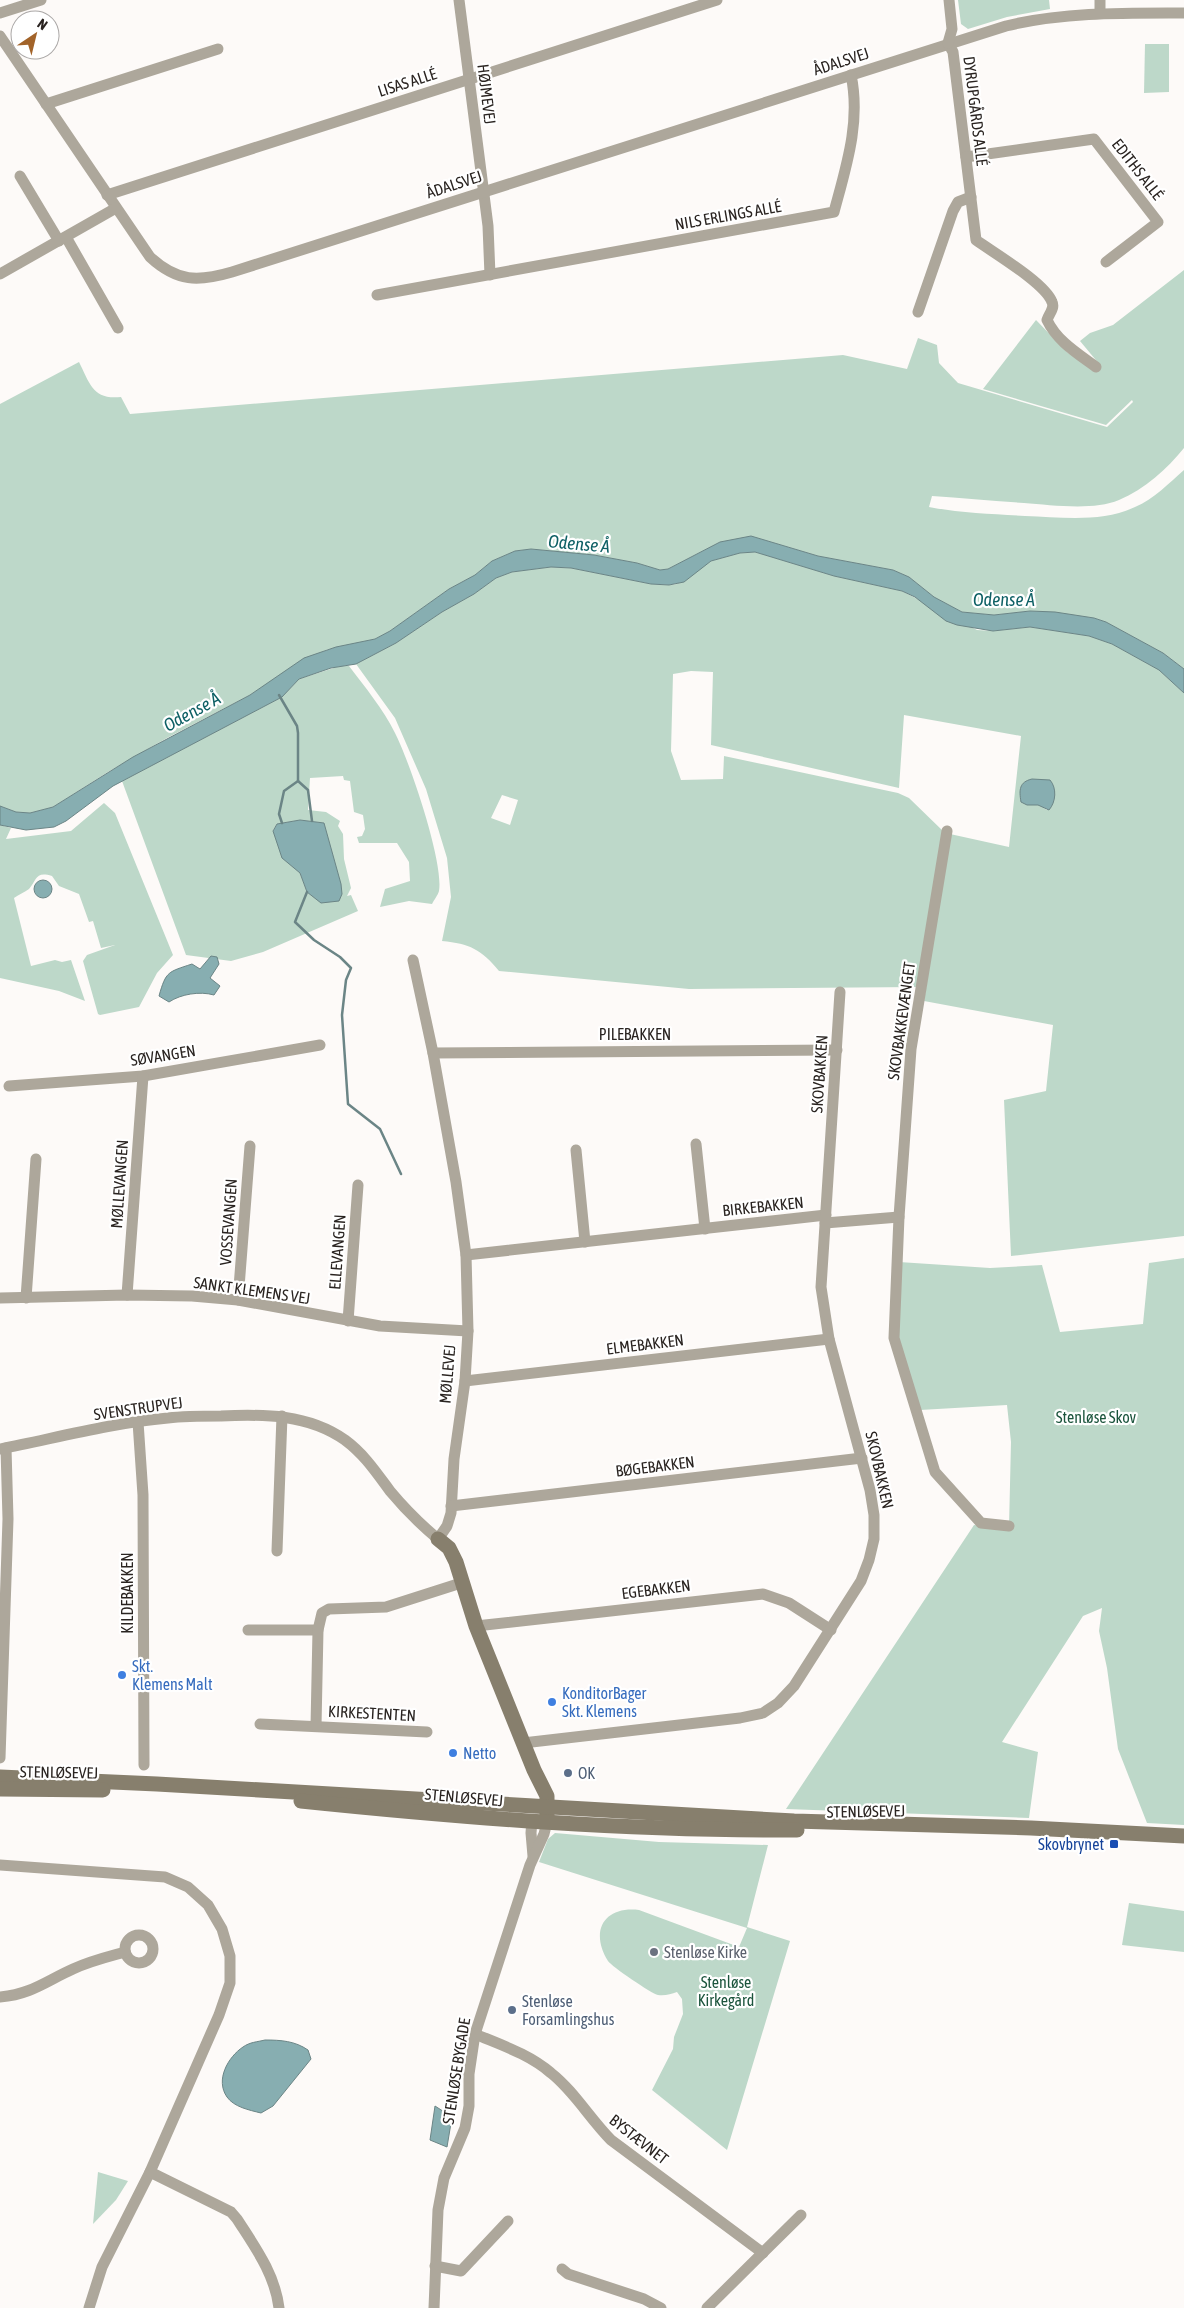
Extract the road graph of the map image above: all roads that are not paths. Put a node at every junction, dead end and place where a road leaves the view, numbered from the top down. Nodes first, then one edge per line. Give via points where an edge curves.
1 (41, 0) edge
2 (459, 0) edge
3 (717, 0) edge
4 (949, 0) edge
5 (1100, 0) edge
6 (0, 13) edge
7 (1100, 13) junction
8 (1184, 13) edge
9 (0, 36) edge
10 (948, 43) junction
11 (218, 49) dead end
12 (851, 75) junction
13 (468, 80) junction
14 (46, 104) junction
15 (966, 157) junction
16 (20, 176) dead end
17 (483, 192) junction
18 (107, 195) junction
19 (971, 197) junction
20 (116, 208) junction
21 (62, 239) junction
22 (0, 260) edge
23 (1106, 262) dead end
24 (3, 272) edge
25 (490, 274) junction
26 (377, 295) dead end
27 (918, 312) dead end
28 (118, 328) dead end
29 (1096, 367) dead end
30 (947, 831) dead end
31 (413, 960) dead end
32 (840, 992) dead end
33 (320, 1045) dead end
34 (837, 1050) junction
35 (433, 1053) junction
36 (143, 1076) junction
37 (9, 1086) dead end
38 (696, 1144) dead end
39 (250, 1146) dead end
40 (576, 1150) dead end
41 (36, 1159) dead end
42 (358, 1184) dead end
43 (899, 1217) junction
44 (825, 1219) junction
45 (705, 1229) junction
46 (585, 1242) junction
47 (466, 1255) junction
48 (127, 1295) junction
49 (0, 1298) edge
50 (26, 1298) junction
51 (238, 1300) junction
52 (348, 1321) junction
53 (468, 1331) junction
54 (830, 1339) junction
55 (465, 1381) junction
56 (282, 1416) junction
57 (138, 1422) junction
58 (3, 1448) edge
59 (862, 1458) junction
60 (451, 1506) junction
61 (1009, 1526) dead end
62 (438, 1539) junction
63 (277, 1551) dead end
64 (461, 1583) junction
65 (476, 1626) junction
66 (248, 1630) dead end
67 (318, 1630) junction
68 (830, 1630) junction
69 (260, 1724) dead end
70 (316, 1726) junction
71 (427, 1732) dead end
72 (523, 1743) junction
73 (0, 1758) edge
74 (144, 1765) dead end
75 (0, 1777) edge
76 (0, 1789) edge
77 (540, 1814) junction
78 (1184, 1836) edge
79 (0, 1865) edge
80 (125, 1952) dead end
81 (0, 1997) edge
82 (475, 2034) junction
83 (150, 2172) junction
84 (801, 2215) dead end
85 (508, 2222) dead end
86 (764, 2253) junction
87 (435, 2266) junction
88 (562, 2269) dead end
89 (89, 2308) edge
90 (280, 2308) edge
91 (434, 2308) edge
92 (661, 2308) edge
93 (707, 2308) edge

1 - 6 street
2 - 13 street, HØJMEVEJ
3 - 13 street, LISAS ALLÉ
4 - 10 street, DYRUPGÅRDS ALLÉ via 952,29
5 - 7 street
7 - 8 street, ÅDALSVEJ
7 - 10 street, ÅDALSVEJ via 1029,20
9 - 14 street, ÅDALSVEJ
10 - 12 street, ÅDALSVEJ
10 - 15 street, DYRUPGÅRDS ALLÉ via 953,52
11 - 14 street
12 - 17 street, ÅDALSVEJ
12 - 25 street, NILS ERLINGS ALLÉ via 854,125 834,212
13 - 17 street, HØJMEVEJ
13 - 18 street, LISAS ALLÉ
14 - 18 street, ÅDALSVEJ
15 - 19 street, DYRUPGÅRDS ALLÉ
15 - 23 street, EDITHS ALLÉ via 1094,139 1158,222
16 - 21 street
17 - 20 street, ÅDALSVEJ via 232,272 198,279 173,274 150,257
17 - 25 street
18 - 20 street, ÅDALSVEJ
19 - 27 street via 958,202 953,212
19 - 29 street, DYRUPGÅRDS ALLÉ via 976,240 1040,286 1053,302 1047,320 1052,329 1067,346
20 - 21 street
21 - 24 street
21 - 28 street
22 - 24 street
25 - 26 street, NILS ERLINGS ALLÉ
30 - 43 street, SKOVBAKKEVÆNGET via 910,1049
31 - 35 street, MØLLEVEJ
32 - 34 street, SKOVBAKKEN
33 - 36 street, SØVANGEN
34 - 35 street, PILEBAKKEN
34 - 44 street, SKOVBAKKEN
35 - 47 street, MØLLEVEJ
36 - 37 street, SØVANGEN
36 - 48 street, MØLLEVANGEN
38 - 45 street, BIRKEBAKKEN
39 - 51 street, VOSSEVANGEN
40 - 46 street
41 - 50 street
42 - 52 street, ELLEVANGEN
43 - 44 street
43 - 61 street, SKOVBAKKEVÆNGET via 894,1338 935,1472 981,1523
44 - 45 street, BIRKEBAKKEN
44 - 54 street, SKOVBAKKEN via 821,1287
45 - 46 street, BIRKEBAKKEN
46 - 47 street, BIRKEBAKKEN
47 - 53 street, MØLLEVEJ
48 - 50 street, SANKT KLEMENS VEJ
48 - 51 street, SANKT KLEMENS VEJ
49 - 50 street, SANKT KLEMENS VEJ
51 - 52 street, SANKT KLEMENS VEJ
52 - 53 street, SANKT KLEMENS VEJ
53 - 55 street, MØLLEVEJ
54 - 55 street, ELMEBAKKEN
54 - 59 street, SKOVBAKKEN
55 - 60 street, MØLLEVEJ
56 - 57 street, SVENSTRUPVEJ via 169,1418
56 - 62 street, SVENSTRUPVEJ via 316,1425 344,1440 366,1458 411,1516
56 - 63 street
57 - 58 street, SVENSTRUPVEJ
57 - 74 street, KILDEBAKKEN via 143,1495
58 - 73 street via 8,1519
59 - 60 street, BØGEBAKKEN
59 - 68 street, SKOVBAKKEN via 874,1516 874,1539 861,1581
60 - 62 street, MØLLEVEJ via 447,1526
62 - 64 street via 449,1548
64 - 65 street
64 - 67 street, KIRKESTENTEN via 386,1607 329,1609 322,1613
65 - 68 street, EGEBAKKEN via 764,1594 789,1603
65 - 72 street
66 - 67 street
67 - 70 street, KIRKESTENTEN
68 - 72 street, SKOVBAKKEN via 794,1686 763,1713
69 - 70 street, KIRKESTENTEN
70 - 71 street, KIRKESTENTEN
72 - 77 street via 534,1770
75 - 77 street, STENLØSEVEJ via 216,1787
76 - 77 street, STENLØSEVEJ via 197,1791
77 - 78 street, STENLØSEVEJ via 1031,1828
77 - 82 street, STENLØSE BYGADE via 544,1834 533,1856
79 - 83 street via 165,1877 188,1887 208,1905 222,1929 230,1956 230,1983
80 - 81 street via 72,1969 37,1989
82 - 86 street, BYSTÆVNET via 533,2060 552,2073 611,2140
82 - 87 street, STENLØSE BYGADE via 465,2128 444,2178 438,2210
83 - 89 street via 102,2267
83 - 90 street via 231,2212 238,2219 273,2279
84 - 86 street
85 - 87 street via 461,2271
86 - 93 street
87 - 91 street, STENLØSE BYGADE
88 - 92 street

